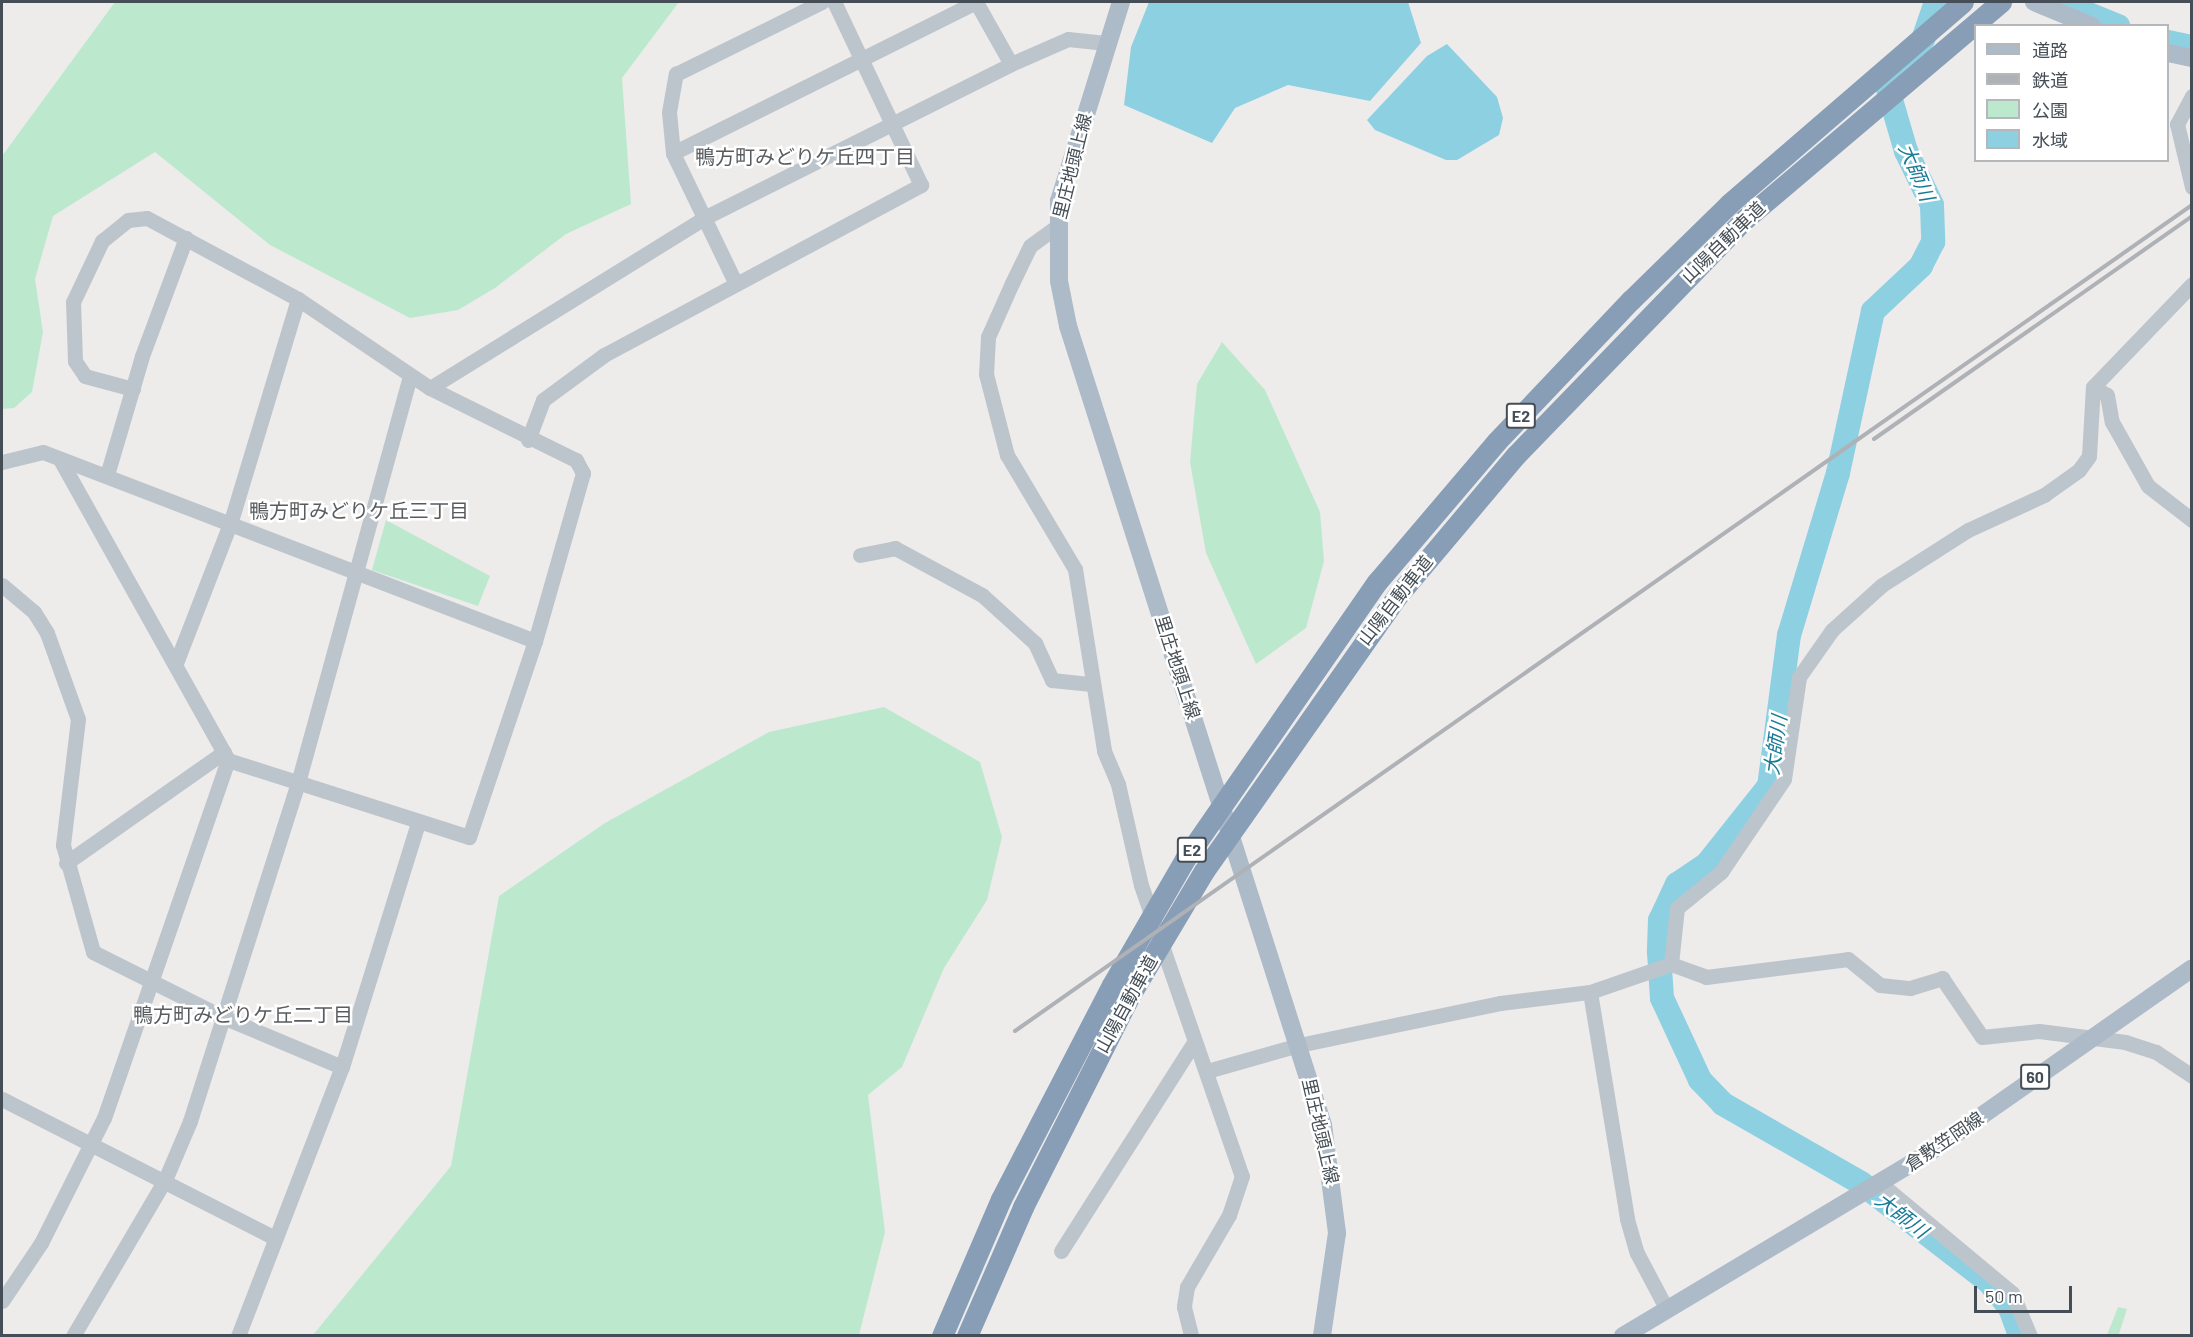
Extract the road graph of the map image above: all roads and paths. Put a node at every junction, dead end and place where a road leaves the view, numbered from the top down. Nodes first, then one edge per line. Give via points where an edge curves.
1 (822, 2) edge
2 (834, 2) edge
3 (976, 2) edge
4 (1121, 2) edge
5 (1963, 2) edge
6 (2001, 2) edge
7 (2034, 2) edge
8 (1975, 24) edge
9 (2087, 24) edge
10 (1974, 25) edge
11 (1106, 43) junction
12 (2169, 53) edge
13 (862, 58) junction
14 (2192, 58) edge
15 (1011, 64) junction
16 (2192, 96) edge
17 (894, 122) junction
18 (673, 153) junction
19 (2192, 187) edge
20 (704, 218) junction
21 (1056, 227) junction
22 (186, 238) junction
23 (735, 282) junction
24 (2192, 285) edge
25 (298, 299) junction
26 (410, 377) junction
27 (2093, 387) junction
28 (430, 388) junction
29 (133, 389) junction
30 (528, 440) junction
31 (60, 459) junction
32 (2, 462) edge
33 (107, 475) junction
34 (2192, 520) edge
35 (231, 521) junction
36 (860, 555) dead end
37 (358, 575) junction
38 (2, 585) edge
39 (535, 640) junction
40 (176, 663) junction
41 (1089, 684) junction
42 (226, 756) junction
43 (298, 779) junction
44 (418, 823) junction
45 (66, 863) junction
46 (1666, 967) junction
47 (2192, 968) edge
48 (154, 979) junction
49 (1590, 992) junction
50 (223, 1017) junction
51 (2094, 1036) junction
52 (1193, 1044) junction
53 (1299, 1045) junction
54 (342, 1066) junction
55 (1207, 1071) junction
56 (2192, 1076) edge
57 (2, 1099) edge
58 (92, 1145) junction
59 (165, 1180) junction
60 (1874, 1187) junction
61 (273, 1237) junction
62 (1061, 1251) dead end
63 (2, 1301) edge
64 (1666, 1308) junction
65 (73, 1335) edge
66 (238, 1335) edge
67 (942, 1335) edge
68 (967, 1335) edge
69 (1191, 1335) edge
70 (1322, 1335) edge
71 (1623, 1335) edge
72 (2030, 1335) edge

1 - 18 street via 676,74 669,112
2 - 13 street
3 - 13 street
3 - 15 street
4 - 11 main road, 里庄地頭上線
5 - 67 highway, 山陽自動車道 / E2 via 1729,204 1497,441 1332,643 1185,859 1067,1066
6 - 8 highway, 山陽自動車道 / E2
7 - 9 main road
10 - 68 highway, 山陽自動車道 / E2 via 1745,219 1516,455 1351,656 1204,871 1090,1070
11 - 15 street via 1068,39
11 - 21 main road, 里庄地頭上線
12 - 14 main road
13 - 17 street
13 - 18 street
15 - 17 street
16 - 19 street via 2177,124
17 - 20 street
17 - 23 street via 921,184
18 - 20 street
20 - 23 street
20 - 28 street
21 - 41 street via 1030,246 984,354 990,404 1007,455 1075,569
21 - 53 main road, 里庄地頭上線 via 1068,326
22 - 25 street
22 - 29 street
22 - 29 street via 147,218 128,220 91,256 73,302 75,361 85,376
23 - 30 street via 604,355 543,400
24 - 27 street
25 - 26 street
25 - 35 street
26 - 28 street
26 - 37 street
27 - 34 street via 2107,395 2112,422 2148,486
27 - 46 street via 2089,456 2079,470 2044,495 1968,530 1882,585 1832,630 1799,677 1784,779 1721,872 1677,908
28 - 30 street
29 - 33 street
30 - 39 street via 576,460 583,473
31 - 32 street via 43,452
31 - 33 street
31 - 40 street via 68,482
33 - 35 street
35 - 37 street
35 - 40 street
36 - 41 street via 895,548 981,595 1035,643 1052,680
37 - 39 street
37 - 43 street
38 - 45 street via 34,612 47,633 78,720 80,737 65,816
39 - 44 street via 469,837
40 - 42 street
41 - 52 street via 1141,885
42 - 43 street
42 - 45 street
42 - 48 street
43 - 44 street
43 - 50 street
44 - 54 street via 388,905
45 - 48 street via 93,952
46 - 49 street
46 - 51 street via 1706,977 1848,959 1880,985 1910,988 1942,978 1982,1037 2039,1031
47 - 51 main road, 倉敷笠岡線 / 60
48 - 50 street
48 - 58 street
49 - 53 street via 1500,1003
49 - 64 street via 1627,1219
50 - 54 street
50 - 59 street
51 - 56 street via 2156,1052
51 - 60 main road, 倉敷笠岡線 / 60
52 - 55 street
52 - 62 street
53 - 55 street
53 - 70 main road, 里庄地頭上線 via 1323,1125 1335,1199 1336,1270
54 - 61 street
55 - 69 street via 1242,1176 1229,1215 1187,1287 1184,1307
57 - 58 street
58 - 59 street
58 - 63 street via 41,1243
59 - 61 street
59 - 65 street
60 - 64 main road, 倉敷笠岡線 / 60
60 - 72 street via 2012,1293
61 - 66 street
64 - 71 main road, 倉敷笠岡線 / 60

